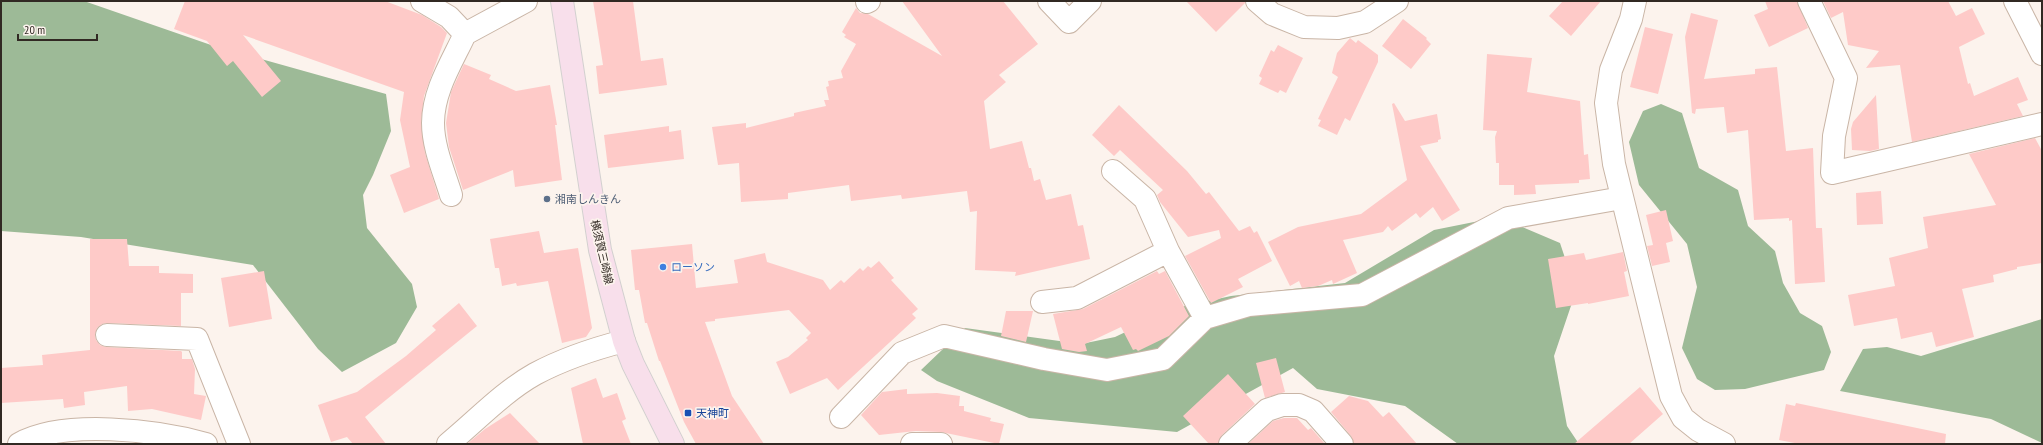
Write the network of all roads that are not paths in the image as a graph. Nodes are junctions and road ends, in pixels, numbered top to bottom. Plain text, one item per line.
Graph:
1 (422, 1) edge
2 (526, 1) edge
3 (562, 1) edge
4 (1049, 1) edge
5 (1090, 1) edge
6 (1257, 1) edge
7 (1398, 1) edge
8 (1635, 1) edge
9 (1809, 1) edge
10 (2015, 1) edge
11 (465, 34) junction
12 (2042, 54) edge
13 (2042, 124) edge
14 (1113, 171) dead end
15 (451, 195) dead end
16 (1622, 198) junction
17 (1168, 251) junction
18 (1042, 302) dead end
19 (1205, 318) junction
20 (107, 335) dead end
21 (624, 341) junction
22 (841, 417) dead end
23 (19, 444) edge
24 (206, 444) edge
25 (239, 444) edge
26 (448, 444) edge
27 (673, 444) edge
28 (912, 444) edge
29 (941, 444) edge
30 (1230, 444) edge
31 (1342, 444) edge
32 (1724, 444) edge

1 - 11 street
2 - 11 street
3 - 21 main road, 横須賀三崎線
4 - 5 street
6 - 7 street
8 - 16 street
9 - 13 street
10 - 12 street
11 - 15 street
14 - 17 street
16 - 19 street
16 - 32 street
17 - 18 street
17 - 19 street
19 - 22 street
20 - 25 street
21 - 26 street
21 - 27 main road, 横須賀三崎線
23 - 24 street
28 - 29 street
30 - 31 street

